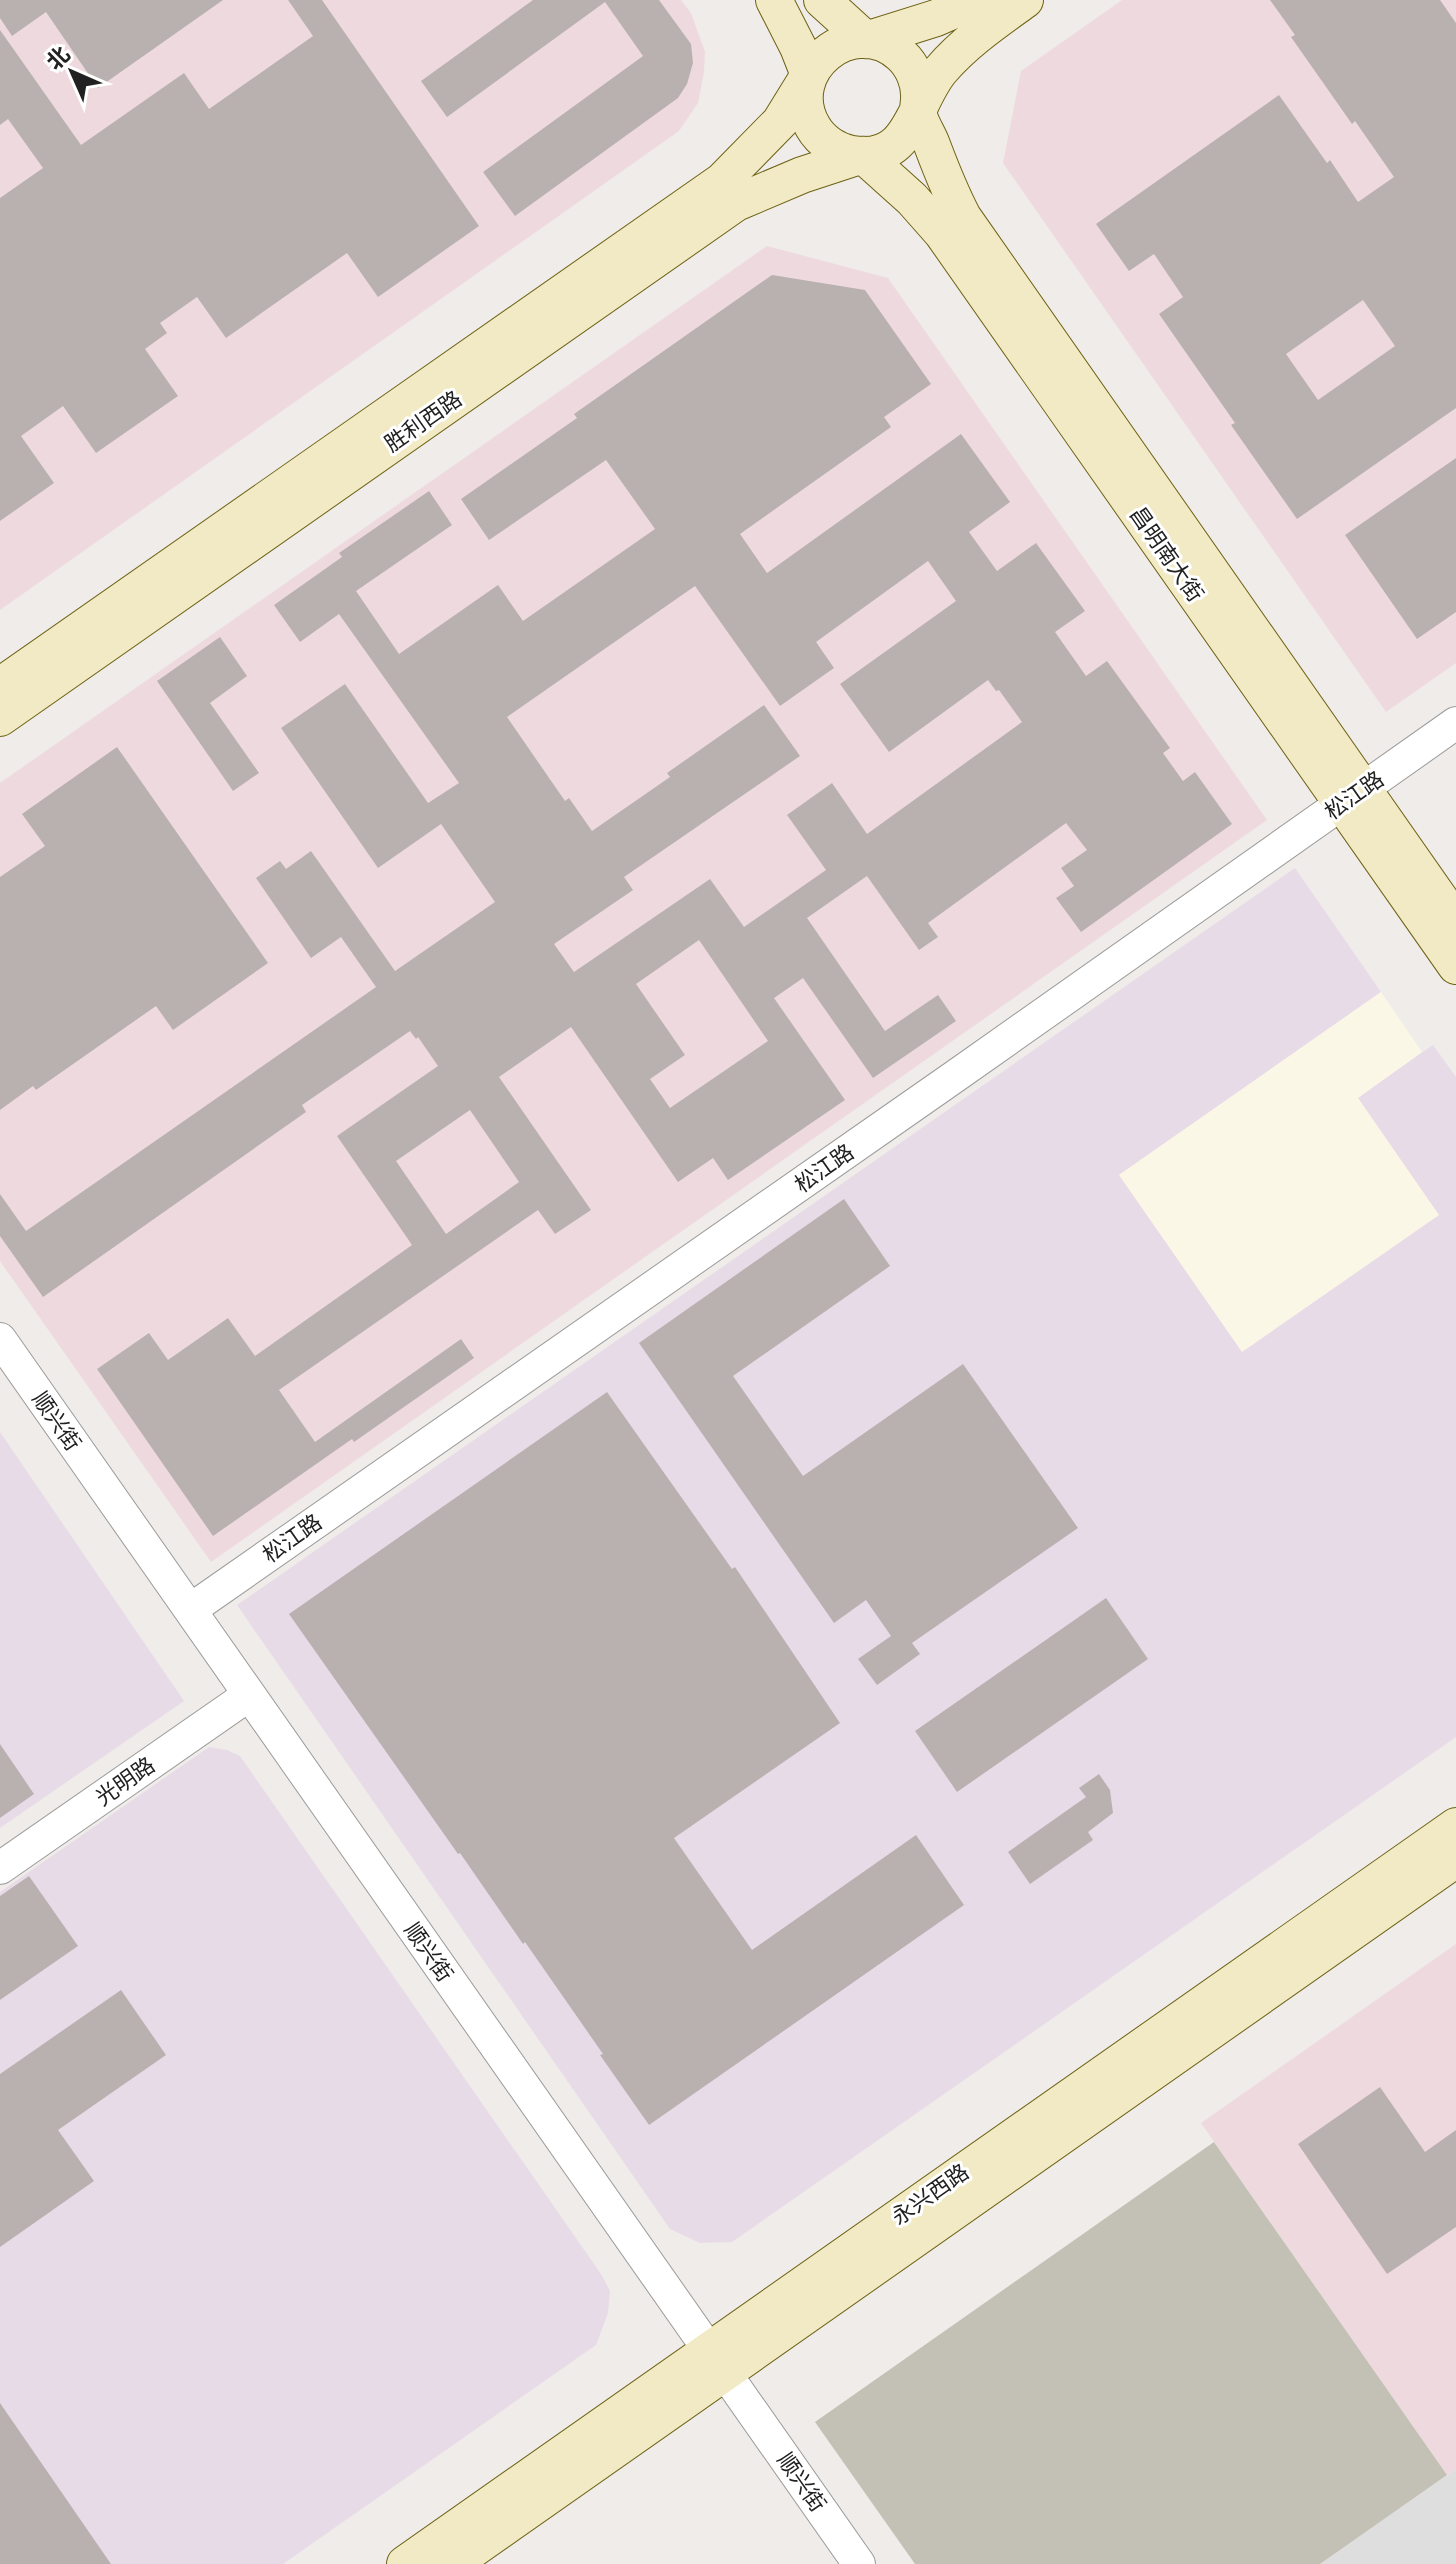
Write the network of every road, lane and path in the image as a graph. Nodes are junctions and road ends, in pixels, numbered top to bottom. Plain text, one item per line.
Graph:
1 (774, 0) edge
2 (822, 0) edge
3 (977, 0) edge
4 (1025, 0) edge
5 (866, 40) junction
6 (809, 75) junction
7 (918, 111) junction
8 (863, 155) junction
9 (0, 686) edge
10 (0, 718) edge
11 (1456, 723) edge
12 (1352, 796) junction
13 (1456, 922) edge
14 (1456, 966) edge
15 (0, 1339) edge
16 (190, 1610) junction
17 (249, 1695) junction
18 (1456, 1826) edge
19 (1456, 1859) edge
20 (0, 1868) edge
21 (717, 2361) junction
22 (405, 2564) edge
23 (452, 2564) edge
24 (859, 2564) edge

1 - 6 main road
2 - 5 main road
3 - 5 main road
4 - 7 main road
5 - 6 main road
5 - 7 main road
6 - 8 main road
6 - 9 main road, 胜利西路
7 - 8 main road
7 - 12 main road, 昌明南大街
8 - 10 main road, 胜利西路
8 - 12 main road, 昌明南大街
11 - 12 street, 松江路
12 - 13 main road, 昌明南大街
12 - 14 main road, 昌明南大街
12 - 16 street, 松江路
15 - 16 street, 顺兴街
16 - 17 street, 顺兴街
17 - 20 street, 光明路
17 - 21 street, 顺兴街
18 - 21 main road, 永兴西路
19 - 21 main road, 永兴西路
21 - 22 main road, 永兴西路
21 - 23 main road, 永兴西路
21 - 24 street, 顺兴街

